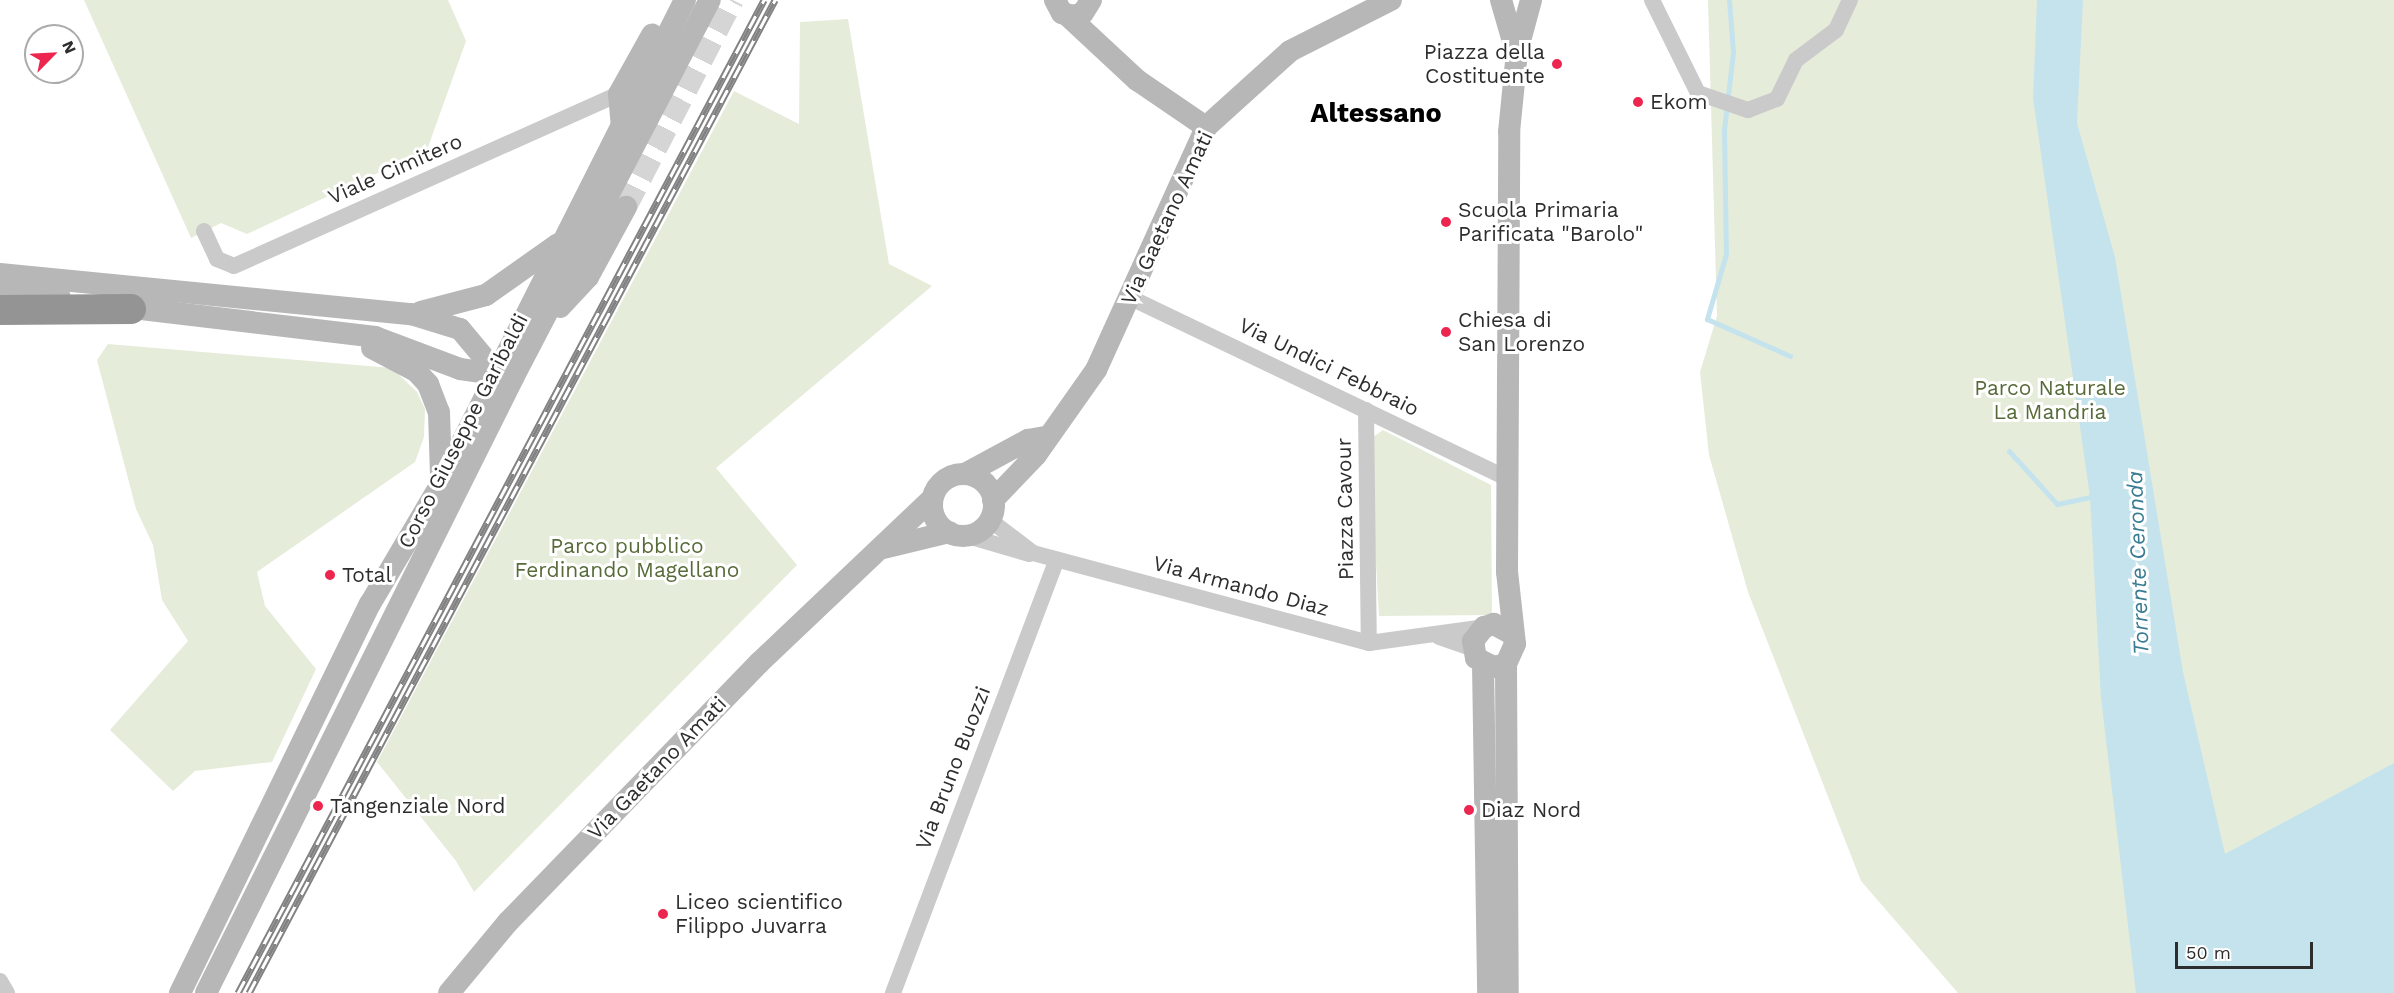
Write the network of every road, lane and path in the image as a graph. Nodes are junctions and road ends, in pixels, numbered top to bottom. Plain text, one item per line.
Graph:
1 (672, 0) edge
2 (685, 0) edge
3 (710, 0) edge
4 (1390, 0) edge
5 (1652, 0) edge
6 (1850, 0) edge
7 (1517, 5) edge
8 (1075, 6) edge
9 (619, 94) junction
10 (1206, 127) junction
11 (622, 128) junction
12 (626, 207) tunnel mouth
13 (204, 231) dead end
14 (561, 241) junction
15 (0, 274) edge
16 (0, 292) edge
17 (1131, 298) junction
18 (131, 309) junction
19 (0, 310) edge
20 (411, 314) junction
21 (540, 327) junction
22 (335, 332) junction
23 (505, 375) junction
24 (1366, 410) junction
25 (1045, 437) junction
26 (965, 474) junction
27 (1507, 478) junction
28 (441, 484) junction
29 (932, 499) junction
30 (992, 510) junction
31 (958, 534) junction
32 (876, 551) junction
33 (1033, 553) junction
34 (1057, 560) junction
35 (1497, 628) junction
36 (1439, 637) junction
37 (1370, 643) junction
38 (1478, 657) junction
39 (1506, 664) junction
40 (0, 981) edge
41 (7, 993) edge
42 (180, 993) edge
43 (206, 993) edge
44 (449, 993) edge
45 (893, 993) edge
46 (1488, 993) edge
47 (1508, 993) edge

1 - 9 street
2 - 11 street, Corso Giuseppe Garibaldi
3 - 21 street, Corso Giuseppe Garibaldi
4 - 10 street, Via Gaetano Amati
5 - 6 street
7 - 27 street
8 - 10 street
9 - 11 street
9 - 13 street, Viale Cimitero
10 - 17 street, Via Gaetano Amati
11 - 14 street, Corso Giuseppe Garibaldi
12 - 21 street
14 - 20 street
14 - 23 street, Corso Giuseppe Garibaldi
15 - 20 street
16 - 18 street
17 - 24 street, Via Undici Febbraio
17 - 25 street, Via Gaetano Amati
18 - 19 highway
18 - 22 street
20 - 23 street
21 - 23 street, Corso Giuseppe Garibaldi
22 - 23 street
22 - 28 street
23 - 28 street, Corso Giuseppe Garibaldi
23 - 43 street, Corso Giuseppe Garibaldi
24 - 27 street, Via Undici Febbraio
24 - 37 street, Piazza Cavour
25 - 26 street
25 - 30 street, Via Gaetano Amati
26 - 29 street
26 - 30 street
27 - 35 street
28 - 42 street, Corso Giuseppe Garibaldi
29 - 31 street
29 - 32 street, Via Gaetano Amati
30 - 31 street
30 - 33 street, Via Armando Diaz
31 - 32 street, Via Gaetano Amati
31 - 33 street, Via Armando Diaz
32 - 44 street, Via Gaetano Amati
33 - 34 street, Via Armando Diaz
34 - 37 street, Via Armando Diaz
34 - 45 street, Via Bruno Buozzi
35 - 36 street, Via Armando Diaz
35 - 38 street
35 - 39 street
36 - 37 street, Via Armando Diaz
36 - 38 street, Via Armando Diaz
38 - 39 street
38 - 46 street
39 - 47 street
40 - 41 street

